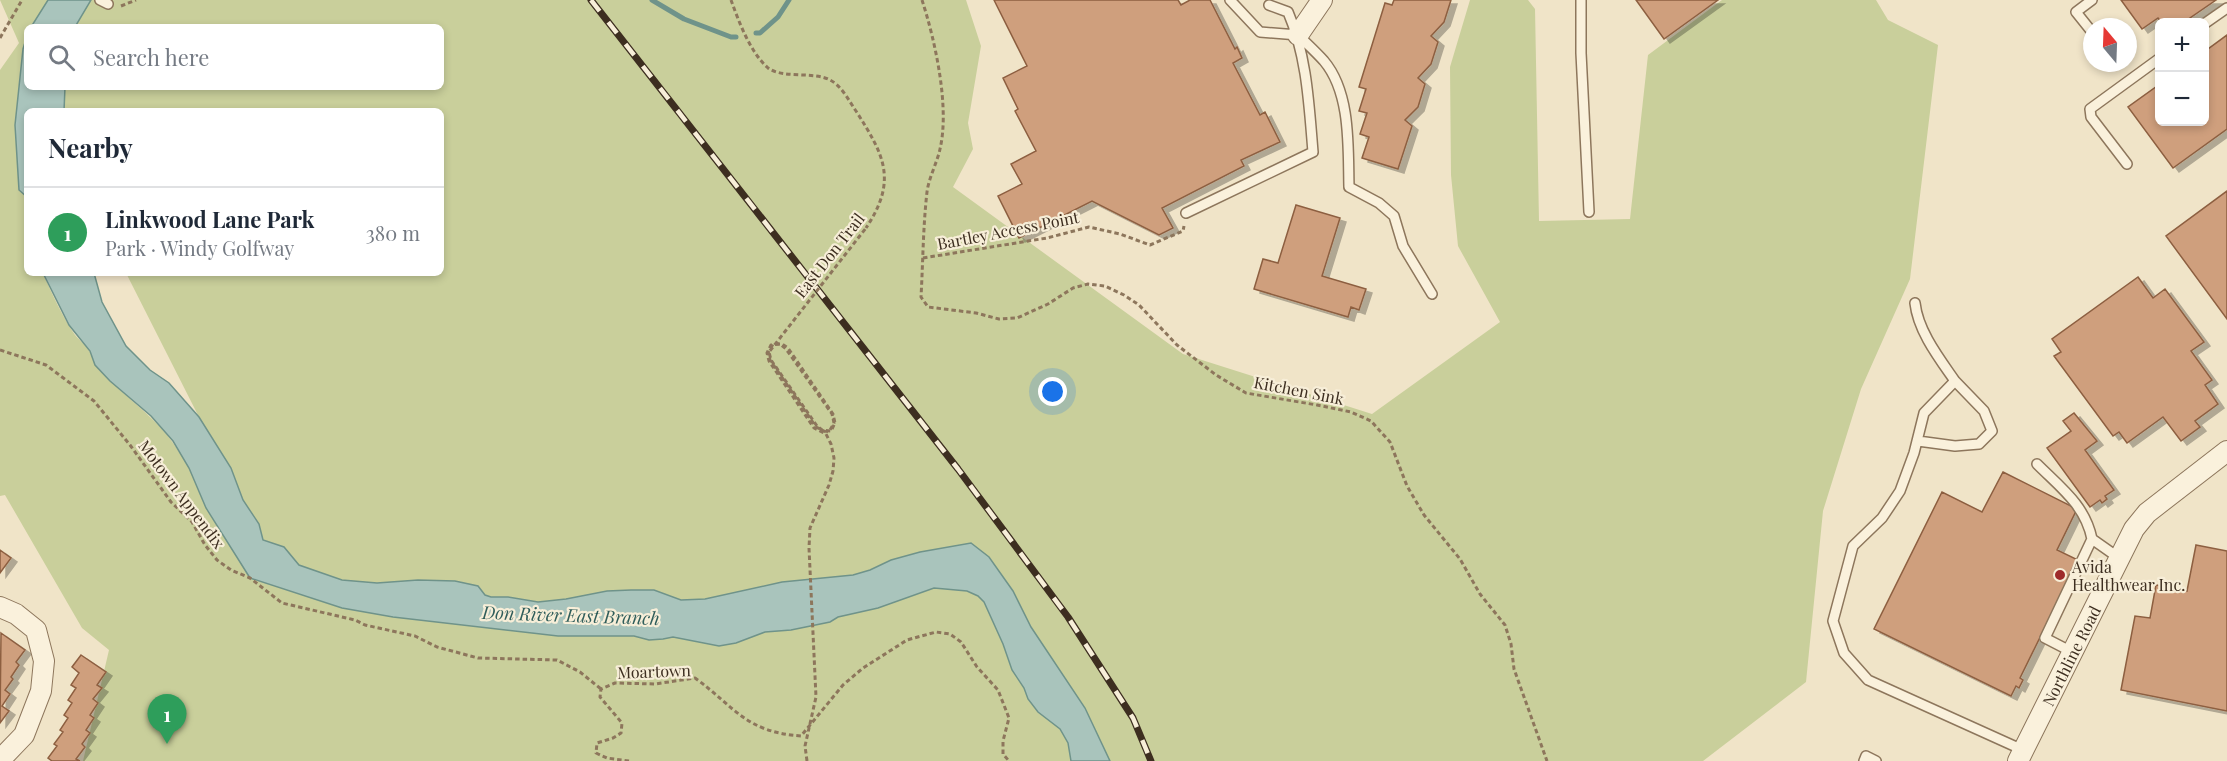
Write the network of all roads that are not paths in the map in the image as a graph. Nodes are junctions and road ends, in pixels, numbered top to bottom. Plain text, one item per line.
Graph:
1 (1230, 0) edge
2 (1322, 0) edge
3 (1581, 0) edge
4 (2092, 0) edge
5 (1268, 2) edge
6 (2081, 3) edge
7 (2227, 8) edge
8 (2083, 21) edge
9 (2209, 21) edge
10 (1298, 35) junction
11 (2155, 62) edge
12 (2127, 164) dead end
13 (1589, 212) dead end
14 (1185, 213) road end
15 (1432, 294) dead end
16 (1915, 303) dead end
17 (1955, 381) junction
18 (1917, 441) junction
19 (2227, 451) edge
20 (2037, 464) dead end
21 (2092, 539) junction
22 (2119, 558) junction
23 (0, 607) edge
24 (2074, 653) junction
25 (2021, 756) edge
26 (0, 760) edge
27 (1864, 761) edge
28 (1876, 761) edge

1 - 10 lane
2 - 10 street
3 - 13 lane
4 - 6 lane
5 - 10 lane
6 - 8 lane
7 - 9 lane
10 - 14 lane
10 - 15 lane
11 - 12 lane
16 - 17 lane
17 - 18 lane
17 - 18 lane
18 - 25 lane
19 - 22 street, Northline Road
20 - 21 lane
21 - 22 lane
21 - 24 lane
22 - 24 street, Northline Road
23 - 26 street
24 - 25 street, Northline Road
27 - 28 lane

